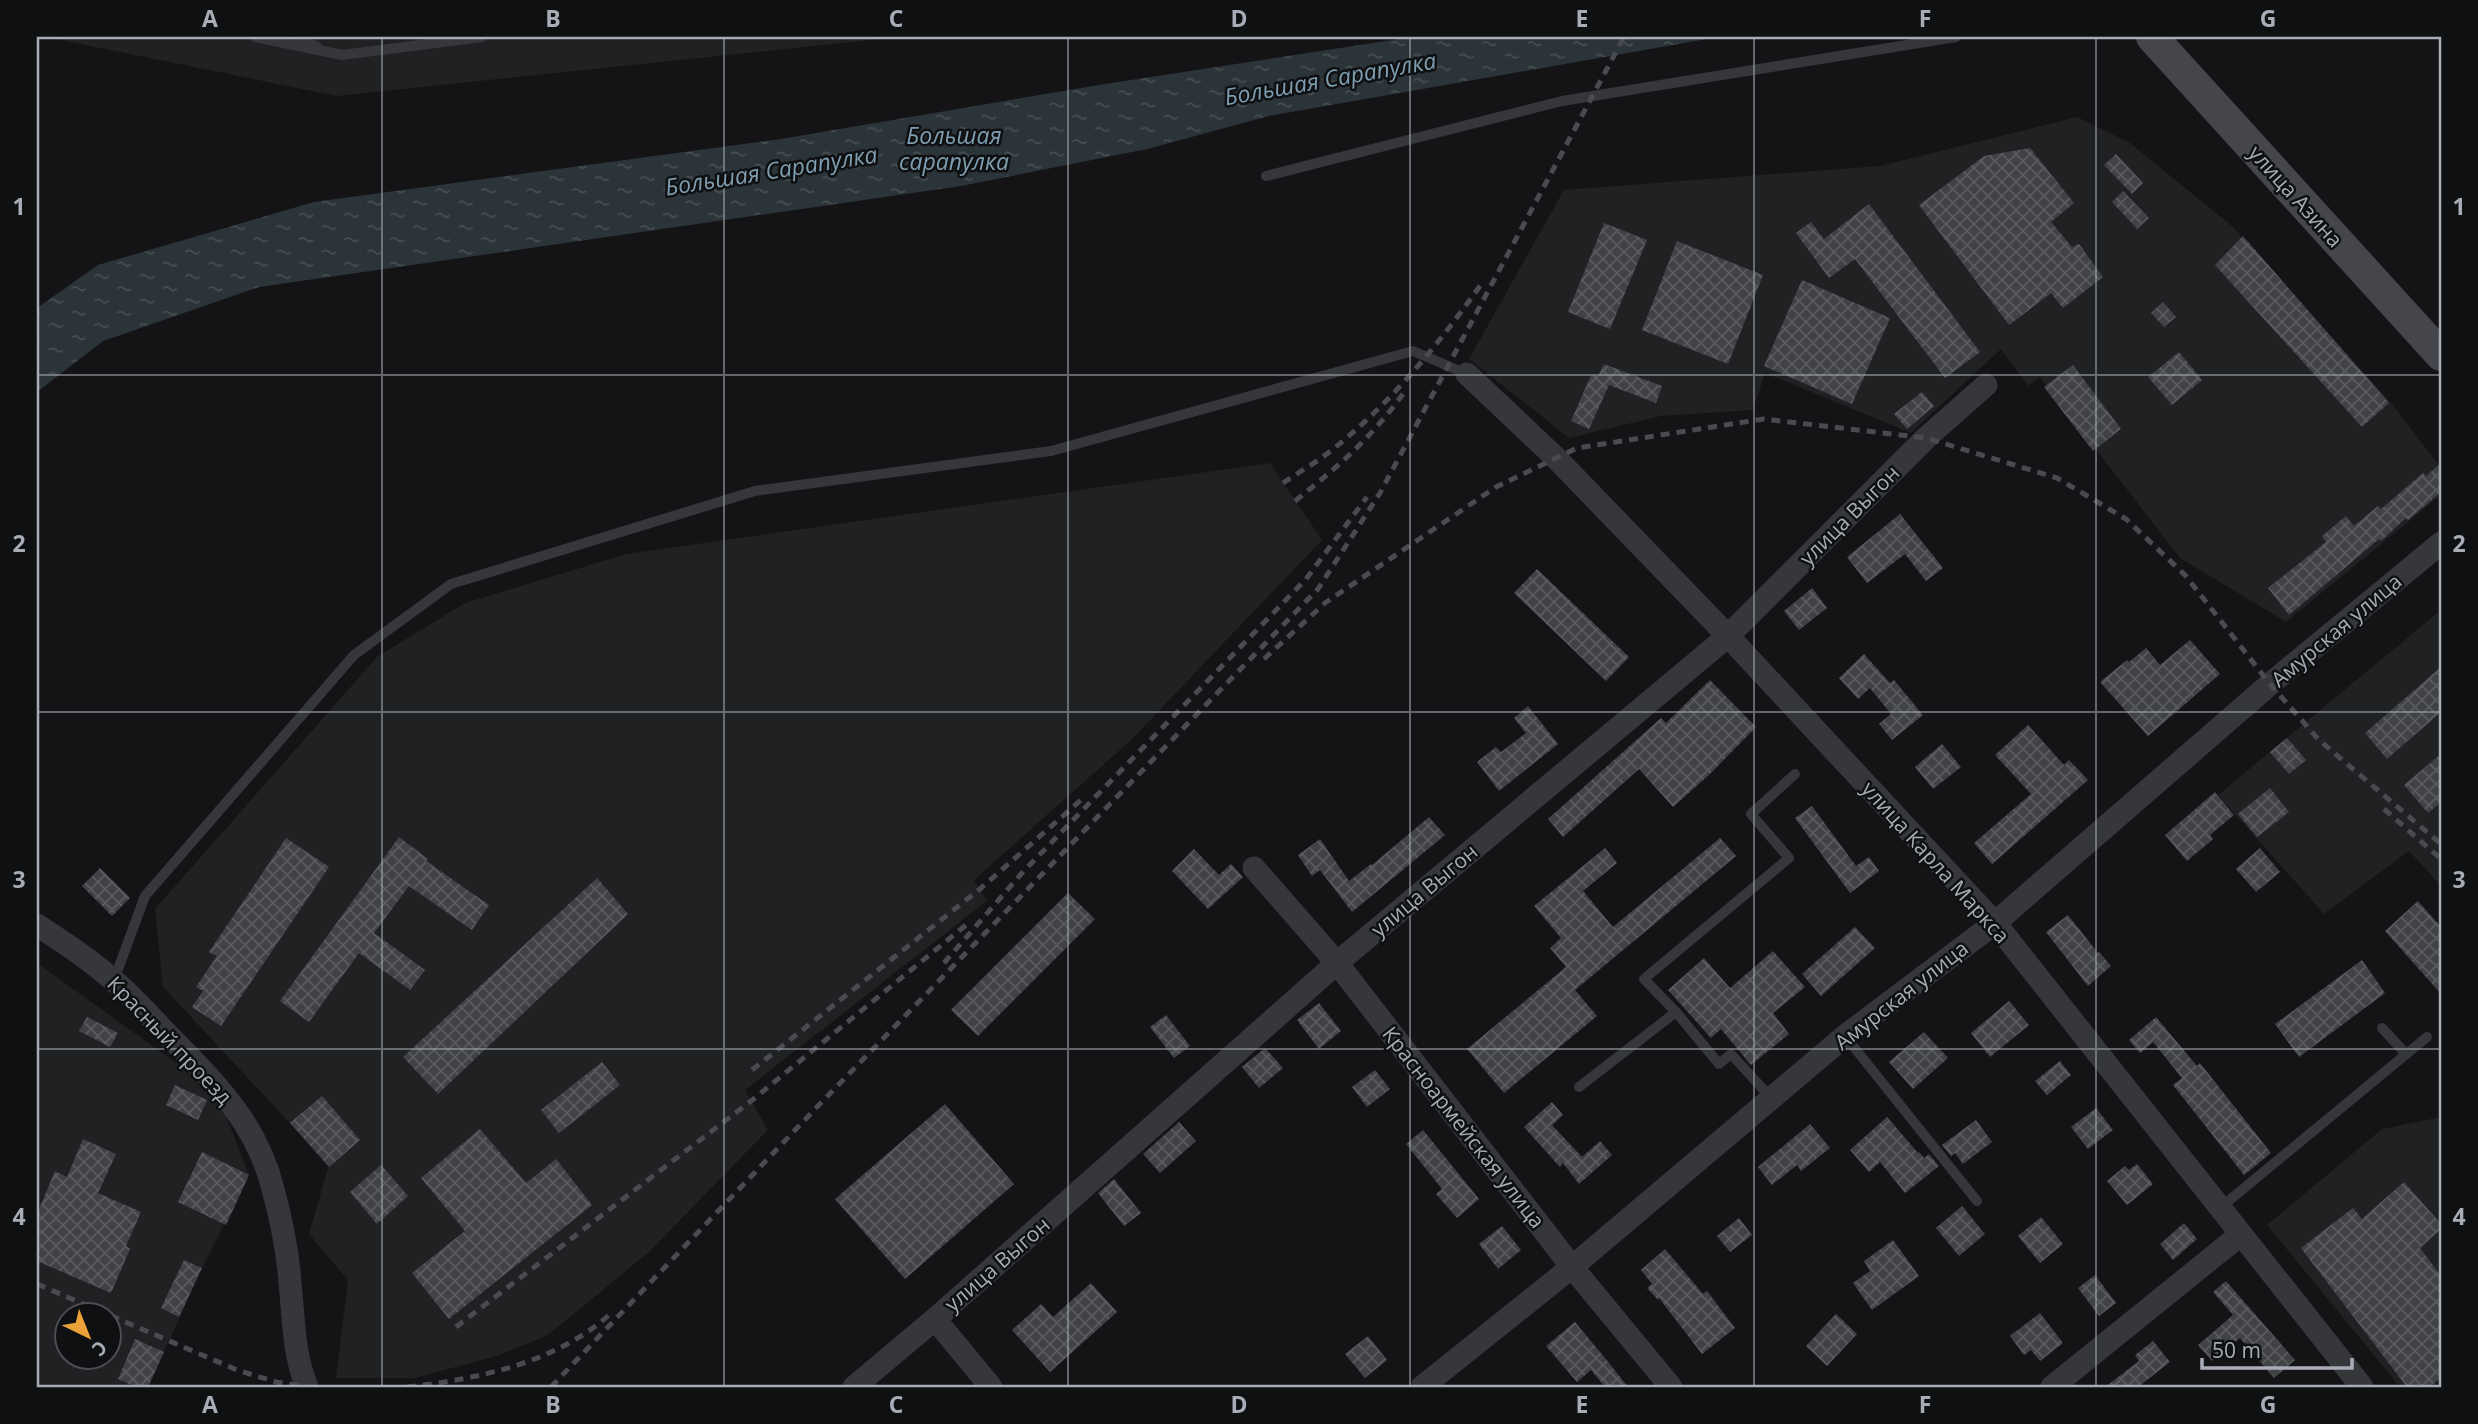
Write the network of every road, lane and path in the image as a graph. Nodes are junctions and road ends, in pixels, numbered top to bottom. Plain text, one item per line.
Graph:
1 (255, 37) edge
2 (297, 37) edge
3 (426, 37) edge
4 (482, 37) edge
5 (1956, 37) edge
6 (2152, 37) edge
7 (437, 43) junction
8 (332, 54) junction
9 (1266, 176) dead end
10 (2441, 355) edge
11 (1467, 374) joint
12 (1986, 385) dead end
13 (2441, 543) edge
14 (1728, 636) junction
15 (1795, 774) dead end
16 (1254, 868) dead end
17 (1994, 923) junction
18 (37, 925) edge
19 (1337, 963) junction
20 (114, 980) junction
21 (1676, 1012) junction
22 (2382, 1028) dead end
23 (1845, 1037) junction
24 (2427, 1037) dead end
25 (2406, 1054) junction
26 (1579, 1087) dead end
27 (1772, 1099) junction
28 (1977, 1201) dead end
29 (2220, 1208) junction
30 (2240, 1236) junction
31 (1572, 1267) junction
32 (935, 1319) junction
33 (307, 1387) edge
34 (854, 1387) edge
35 (991, 1387) edge
36 (1422, 1387) edge
37 (1671, 1387) edge
38 (2052, 1387) edge
39 (2362, 1387) edge

1 - 8 lane
2 - 8 lane
3 - 7 lane
4 - 7 lane
5 - 9 lane
6 - 10 main road, улица Азина
7 - 8 lane
11 - 14 street, улица Карла Маркса
11 - 20 lane
12 - 14 street, улица Выгон
13 - 17 street, Амурская улица
14 - 17 street, улица Карла Маркса
14 - 19 street, улица Выгон
15 - 21 lane
16 - 19 street, Красноармейская улица
17 - 23 street, Амурская улица
17 - 29 street, улица Карла Маркса
18 - 20 street, Красный проезд
19 - 31 street, Красноармейская улица
19 - 32 street, улица Выгон
20 - 33 street, Красный проезд
21 - 26 lane
21 - 27 lane
22 - 25 lane
23 - 27 street, Амурская улица
23 - 28 lane
24 - 25 lane
25 - 29 lane
27 - 31 street, Амурская улица
29 - 30 street, улица Карла Маркса
30 - 38 street
30 - 39 street, улица Карла Маркса
31 - 36 street, Амурская улица
31 - 37 street, Красноармейская улица
32 - 34 street, улица Выгон
32 - 35 street

